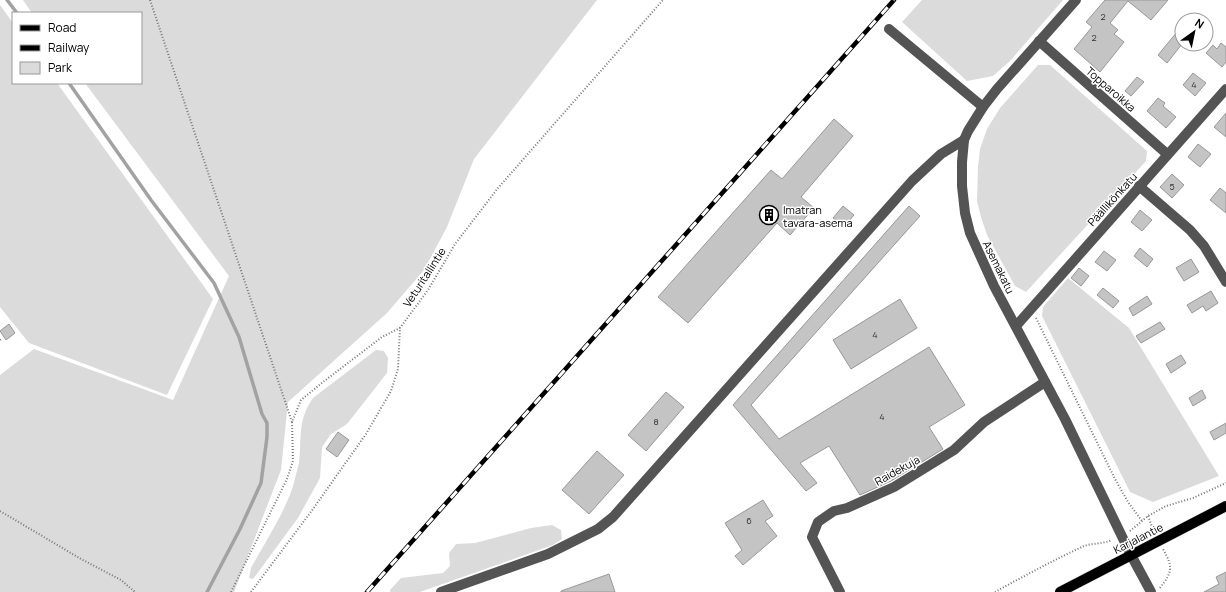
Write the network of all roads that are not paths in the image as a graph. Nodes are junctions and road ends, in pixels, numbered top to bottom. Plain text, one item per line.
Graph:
1 (1076, 0) edge
2 (889, 29) dead end
3 (1039, 41) junction
4 (1226, 88) edge
5 (982, 107) junction
6 (964, 140) junction
7 (1167, 154) junction
8 (1139, 186) junction
9 (1226, 282) edge
10 (1016, 326) junction
11 (1045, 382) junction
12 (1226, 506) edge
13 (1131, 555) junction
14 (441, 592) edge
15 (840, 592) edge
16 (1060, 592) edge
17 (1151, 592) edge

1 - 3 street, Asemakatu
2 - 5 street
3 - 5 street, Asemakatu
3 - 7 street, Topparoikka
4 - 7 street, Päällikönkatu
5 - 6 street, Asemakatu
6 - 10 street, Asemakatu
6 - 14 street
7 - 8 street, Päällikönkatu
8 - 9 street
8 - 10 street, Päällikönkatu
10 - 11 street, Asemakatu
11 - 13 street, Asemakatu
11 - 15 street, Raidekuja
12 - 13 main road, Karjalantie
13 - 16 main road, Karjalantie
13 - 17 street, Asemakatu

